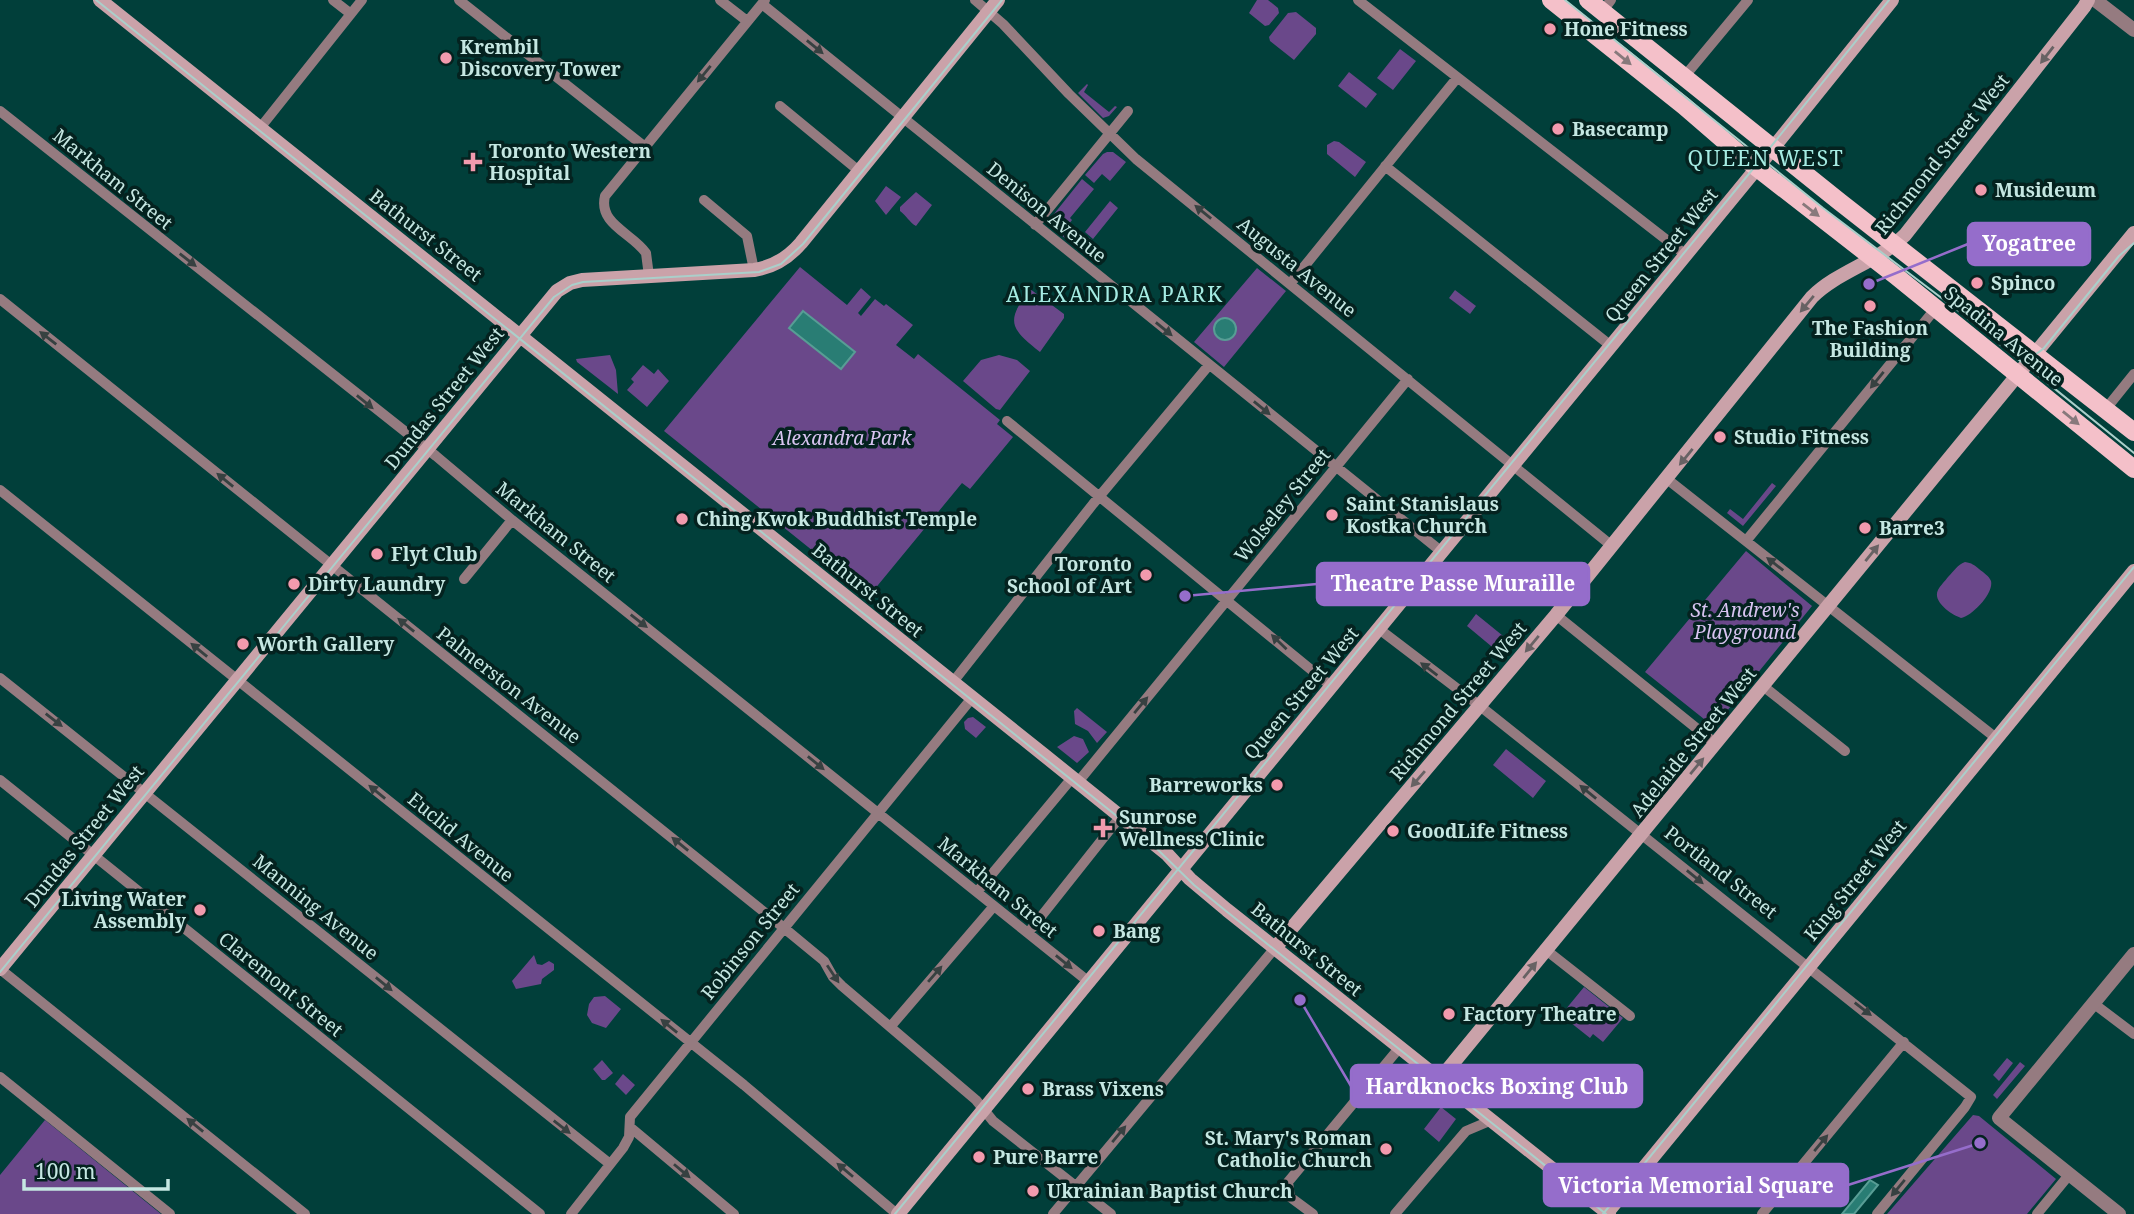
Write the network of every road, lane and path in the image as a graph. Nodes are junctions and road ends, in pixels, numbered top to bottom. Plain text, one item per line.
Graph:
1 (100, 0) edge
2 (333, 0) edge
3 (362, 0) edge
4 (459, 0) edge
5 (720, 0) edge
6 (975, 0) edge
7 (1358, 0) edge
8 (1551, 0) edge
9 (1588, 0) edge
10 (1748, 0) edge
11 (1892, 0) edge
12 (2088, 0) edge
13 (2095, 0) edge
14 (763, 2) edge
15 (993, 6) edge
16 (1606, 6) edge
17 (351, 14) junction
18 (747, 21) junction
19 (2134, 30) edge
20 (1684, 77) junction
21 (1457, 78) junction
22 (780, 106) dead end
23 (0, 111) edge
24 (1128, 111) dead end
25 (903, 118) junction
26 (260, 128) junction
27 (1109, 134) junction
28 (645, 147) junction
29 (1773, 147) junction
30 (1385, 166) junction
31 (1757, 168) junction
32 (859, 171) junction
33 (704, 200) dead end
34 (1035, 225) junction
35 (2134, 233) edge
36 (1895, 244) junction
37 (1686, 255) junction
38 (1874, 259) junction
39 (754, 270) junction
40 (649, 276) junction
41 (1290, 284) junction
42 (0, 299) edge
43 (1936, 308) junction
44 (520, 335) junction
45 (1611, 346) junction
46 (2035, 355) junction
47 (1209, 365) junction
48 (2134, 374) edge
49 (2019, 375) junction
50 (1408, 379) junction
51 (2105, 410) junction
52 (1007, 421) dead end
53 (2134, 432) edge
54 (426, 449) junction
55 (1513, 465) junction
56 (1336, 466) junction
57 (2134, 469) edge
58 (1667, 479) junction
59 (0, 490) edge
60 (1100, 496) junction
61 (512, 520) junction
62 (1746, 541) junction
63 (1612, 546) junction
64 (1442, 552) junction
65 (332, 565) junction
66 (2134, 571) edge
67 (464, 579) dead end
68 (1228, 599) junction
69 (1829, 606) junction
70 (1556, 615) junction
71 (1378, 629) junction
72 (0, 678) edge
73 (238, 680) junction
74 (953, 682) junction
75 (1331, 685) junction
76 (1763, 686) junction
77 (972, 698) junction
78 (1480, 706) junction
79 (1996, 738) junction
80 (1716, 744) junction
81 (1845, 751) dead end
82 (0, 780) edge
83 (1075, 780) junction
84 (145, 792) junction
85 (877, 812) junction
86 (1121, 817) junction
87 (1641, 834) junction
88 (93, 856) junction
89 (1181, 869) junction
90 (977, 892) junction
91 (994, 906) junction
92 (784, 928) junction
93 (1028, 933) junction
94 (1275, 948) junction
95 (1546, 950) junction
96 (2134, 954) edge
97 (1810, 967) junction
98 (0, 969) edge
99 (1089, 982) junction
100 (2093, 1003) junction
101 (1630, 1016) dead end
102 (891, 1026) junction
103 (2134, 1034) edge
104 (690, 1042) junction
105 (1904, 1042) junction
106 (1399, 1047) junction
107 (0, 1077) edge
108 (1440, 1079) junction
109 (984, 1110) junction
110 (1492, 1120) junction
111 (630, 1128) junction
112 (610, 1164) junction
113 (2069, 1175) junction
114 (1075, 1186) junction
115 (170, 1214) edge
116 (305, 1214) edge
117 (540, 1214) edge
118 (571, 1214) edge
119 (734, 1214) edge
120 (898, 1214) edge
121 (1054, 1214) edge
122 (1111, 1214) edge
123 (1313, 1214) edge
124 (1395, 1214) edge
125 (1608, 1214) edge
126 (1762, 1214) edge
127 (1877, 1214) edge
128 (2037, 1214) edge
129 (2119, 1214) edge

1 - 26 main road, Bathurst Street
2 - 17 street
3 - 17 street
4 - 28 street
5 - 18 street
6 - 15 street, Augusta Avenue
7 - 21 street
8 -> 31 main road, Spadina Avenue
9 - 16 main road, Spadina Avenue
10 - 20 street
11 - 29 main road, Queen Street West
12 -> 36 main road, Richmond Street West
13 - 19 street
14 - 18 street
14 -> 25 street, Denison Avenue
15 - 25 main road, Dundas Street West
15 - 27 street, Augusta Avenue
16 - 20 main road, Spadina Avenue
17 - 26 street
18 -> 28 street
20 - 29 main road, Spadina Avenue
21 - 30 street
21 - 37 street
22 - 32 street
23 -> 54 street, Markham Street
24 - 27 street
25 - 32 main road, Dundas Street West
25 - 34 street, Denison Avenue
26 - 44 main road, Bathurst Street
27 - 34 street
41 -> 27 street, Augusta Avenue
28 - 40 street
29 - 31 main road, Queen Street West
29 - 36 main road, Spadina Avenue
30 - 41 street
30 - 45 street
31 - 37 main road, Queen Street West
31 -> 38 main road, Spadina Avenue
32 - 39 main road, Dundas Street West
33 - 39 street
34 -> 47 street, Denison Avenue
35 - 46 main road, Adelaide Street West
36 - 38 main road, Richmond Street West
36 - 46 main road, Spadina Avenue
37 - 45 main road, Queen Street West
38 - 43 main road, Spadina Avenue
38 -> 58 main road, Richmond Street West
39 - 40 main road, Dundas Street West
40 - 44 main road, Dundas Street West
41 - 50 street, Augusta Avenue
65 -> 42 street, Palmerston Avenue
43 - 49 main road, Spadina Avenue
43 -> 62 street
44 - 54 main road, Dundas Street West
44 - 74 main road, Bathurst Street
45 - 55 main road, Queen Street West
46 - 49 main road, Adelaide Street West
46 - 51 main road, Spadina Avenue
47 -> 56 street, Denison Avenue
47 - 60 street
48 - 51 street
49 -> 57 main road, Spadina Avenue
69 -> 49 main road, Adelaide Street West
50 - 55 street, Augusta Avenue
50 - 56 street, Wolseley Street
51 - 53 main road, Spadina Avenue
52 - 60 street
54 - 61 street, Markham Street
54 - 65 main road, Dundas Street West
55 - 63 street, Augusta Avenue
55 - 64 main road, Queen Street West
56 - 64 street, Denison Avenue
56 - 68 street, Wolseley Street
58 - 62 street
58 - 63 main road, Richmond Street West
73 -> 59 street, Euclid Avenue
60 - 68 street
60 - 74 street
61 - 67 street
61 -> 85 street, Markham Street
69 -> 62 street
63 - 70 main road, Richmond Street West
64 - 71 main road, Queen Street West
65 - 73 main road, Dundas Street West
92 -> 65 street, Palmerston Avenue
66 - 79 main road, King Street West
75 -> 68 street
83 -> 68 street, Wolseley Street
69 - 76 main road, Adelaide Street West
69 - 79 street
70 -> 78 main road, Richmond Street West
70 - 80 street
71 - 75 main road, Queen Street West
78 -> 71 street, Portland Street
72 -> 84 street, Manning Avenue
73 - 84 main road, Dundas Street West
104 -> 73 street, Euclid Avenue
74 - 77 main road, Bathurst Street
75 - 89 main road, Queen Street West
76 - 80 main road, Adelaide Street West
76 - 81 street
77 - 83 main road, Bathurst Street
77 - 85 street, Robinson Street
87 -> 78 street, Portland Street
78 -> 94 main road, Richmond Street West
79 - 97 main road, King Street West
87 -> 80 main road, Adelaide Street West
82 - 88 street, Claremont Street
83 - 86 main road, Bathurst Street
83 - 90 street, Wolseley Street
84 - 88 main road, Dundas Street West
84 -> 112 street, Manning Avenue
85 - 90 street, Markham Street
85 - 92 street, Robinson Street
86 - 89 main road, Bathurst Street
86 - 93 street
87 - 95 main road, Adelaide Street West
87 -> 97 street, Portland Street
88 - 98 main road, Dundas Street West
88 - 117 street, Claremont Street
89 - 94 main road, Bathurst Street
89 - 99 main road, Queen Street West
90 - 91 street, Markham Street
91 - 93 street, Markham Street
102 -> 91 street
92 -> 102 street, Palmerston Avenue
92 - 104 street, Robinson Street
93 -> 99 street, Markham Street
94 - 106 main road, Bathurst Street
114 -> 94 street, Richmond Street West
95 - 101 street
108 -> 95 main road, Adelaide Street West
96 - 100 street
97 -> 105 street, Portland Street
97 - 125 main road, King Street West
116 -> 98 street
99 - 109 main road, Queen Street West
100 - 103 street
100 - 113 street
102 - 109 street, Palmerston Avenue
104 - 111 street, Robinson Street
120 -> 104 street, Euclid Avenue
126 -> 105 street
105 -> 127 street, Portland Street
106 - 108 main road, Bathurst Street
106 - 123 street
107 - 115 street
108 - 110 main road, Bathurst Street
109 - 114 street, Palmerston Avenue
109 - 120 main road, Queen Street West
110 - 124 street
110 - 125 main road, Bathurst Street
111 - 112 street, Robinson Street
111 -> 119 street
112 - 118 street, Robinson Street
113 - 128 street
113 - 129 street
114 - 121 street, Richmond Street West
114 - 122 street, Palmerston Avenue

